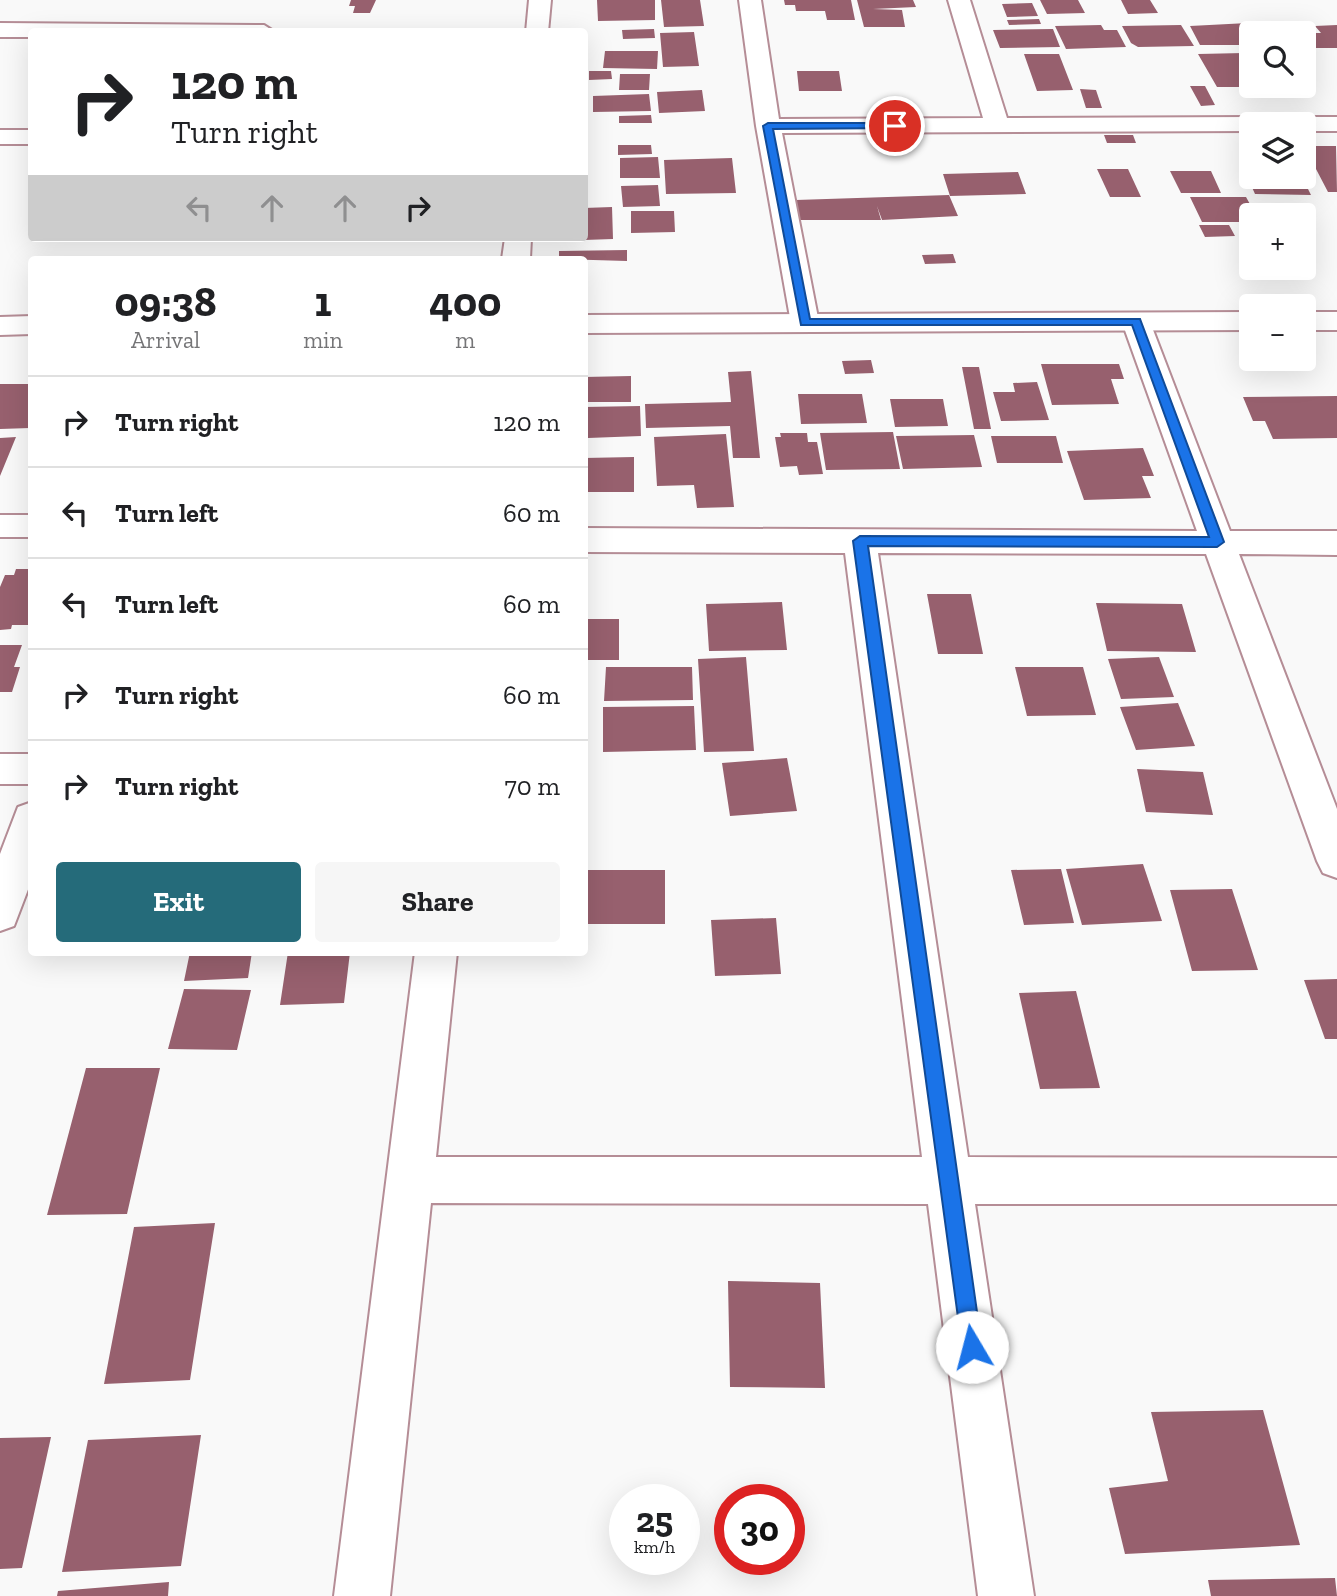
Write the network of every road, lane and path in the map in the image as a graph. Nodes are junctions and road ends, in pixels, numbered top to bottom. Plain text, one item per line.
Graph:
1 (540, 0) edge
2 (750, 0) edge
3 (959, 0) edge
4 (537, 28) edge
5 (0, 30) edge
6 (28, 30) edge
7 (1239, 124) edge
8 (1316, 124) edge
9 (1337, 124) edge
10 (998, 125) junction
11 (768, 126) junction
12 (0, 137) edge
13 (28, 137) edge
14 (1136, 321) junction
15 (1239, 321) edge
16 (1316, 321) edge
17 (1337, 321) edge
18 (805, 323) junction
19 (588, 324) edge
20 (0, 326) edge
21 (28, 326) edge
22 (0, 526) edge
23 (28, 526) edge
24 (588, 540) edge
25 (860, 541) junction
26 (1217, 542) junction
27 (1337, 543) edge
28 (0, 769) edge
29 (28, 769) edge
30 (1330, 821) edge
31 (28, 830) edge
32 (1337, 861) edge
33 (0, 913) edge
34 (436, 956) edge
35 (410, 1180) junction
36 (949, 1180) junction
37 (1337, 1181) edge
38 (362, 1596) edge
39 (1006, 1596) edge

1 - 4 street
2 - 11 street
3 - 10 street
5 - 6 street
7 - 10 street
8 - 9 street
10 - 11 street
11 - 18 street
12 - 13 street
14 - 15 street
14 - 18 street
14 - 26 street
16 - 17 street
18 - 19 street
20 - 21 street
22 - 23 street
24 - 25 street
25 - 26 street
25 - 36 street
26 - 27 street
26 - 30 street
28 - 29 street
30 - 32 street
31 - 33 street
34 - 35 street
35 - 36 street
35 - 38 street
36 - 37 street
36 - 39 street

